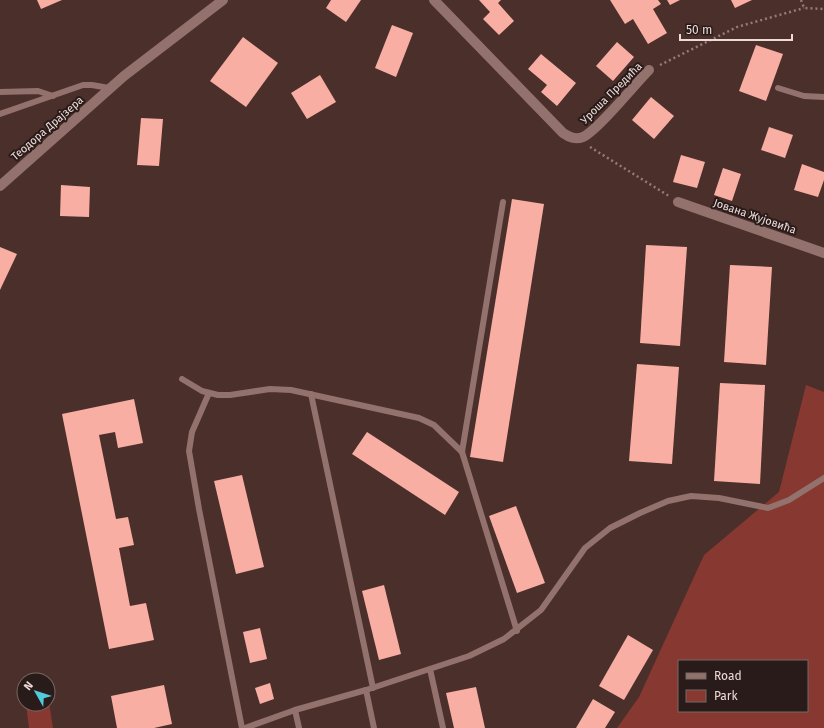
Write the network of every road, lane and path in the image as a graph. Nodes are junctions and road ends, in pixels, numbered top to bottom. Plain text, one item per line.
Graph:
1 (223, 0) edge
2 (434, 0) edge
3 (801, 0) edge
4 (804, 8) junction
5 (824, 9) edge
6 (649, 70) joint
7 (109, 88) junction
8 (778, 88) dead end
9 (0, 92) edge
10 (53, 96) junction
11 (824, 97) edge
12 (0, 114) edge
13 (576, 138) junction
14 (0, 186) edge
15 (503, 202) dead end
16 (678, 202) joint
17 (824, 253) edge
18 (182, 379) dead end
19 (209, 393) junction
20 (311, 394) junction
21 (462, 452) junction
22 (824, 478) edge
23 (517, 631) junction
24 (430, 669) junction
25 (373, 688) junction
26 (366, 690) junction
27 (295, 710) junction
28 (242, 728) edge
29 (245, 728) edge
30 (299, 728) edge
31 (374, 728) edge
32 (443, 728) edge

1 - 7 street, Теодора Драјзера
2 - 13 street, Уроша Предића
3 - 4 path
4 - 5 path, Уроша Предића
4 - 6 path, Уроша Предића
6 - 13 street, Уроша Предића
7 - 10 lane, Теодора Драјзера
7 - 14 street, Теодора Драјзера
8 - 11 lane
9 - 10 lane
10 - 12 lane
13 - 16 path
15 - 21 lane
16 - 17 street, Јована Жујовића
18 - 19 lane
19 - 20 lane
19 - 28 lane
20 - 21 lane
20 - 25 lane
21 - 23 lane
22 - 23 lane
23 - 24 lane
24 - 25 lane
24 - 32 lane
25 - 26 lane
26 - 27 lane
26 - 31 lane
27 - 29 lane
27 - 30 lane

